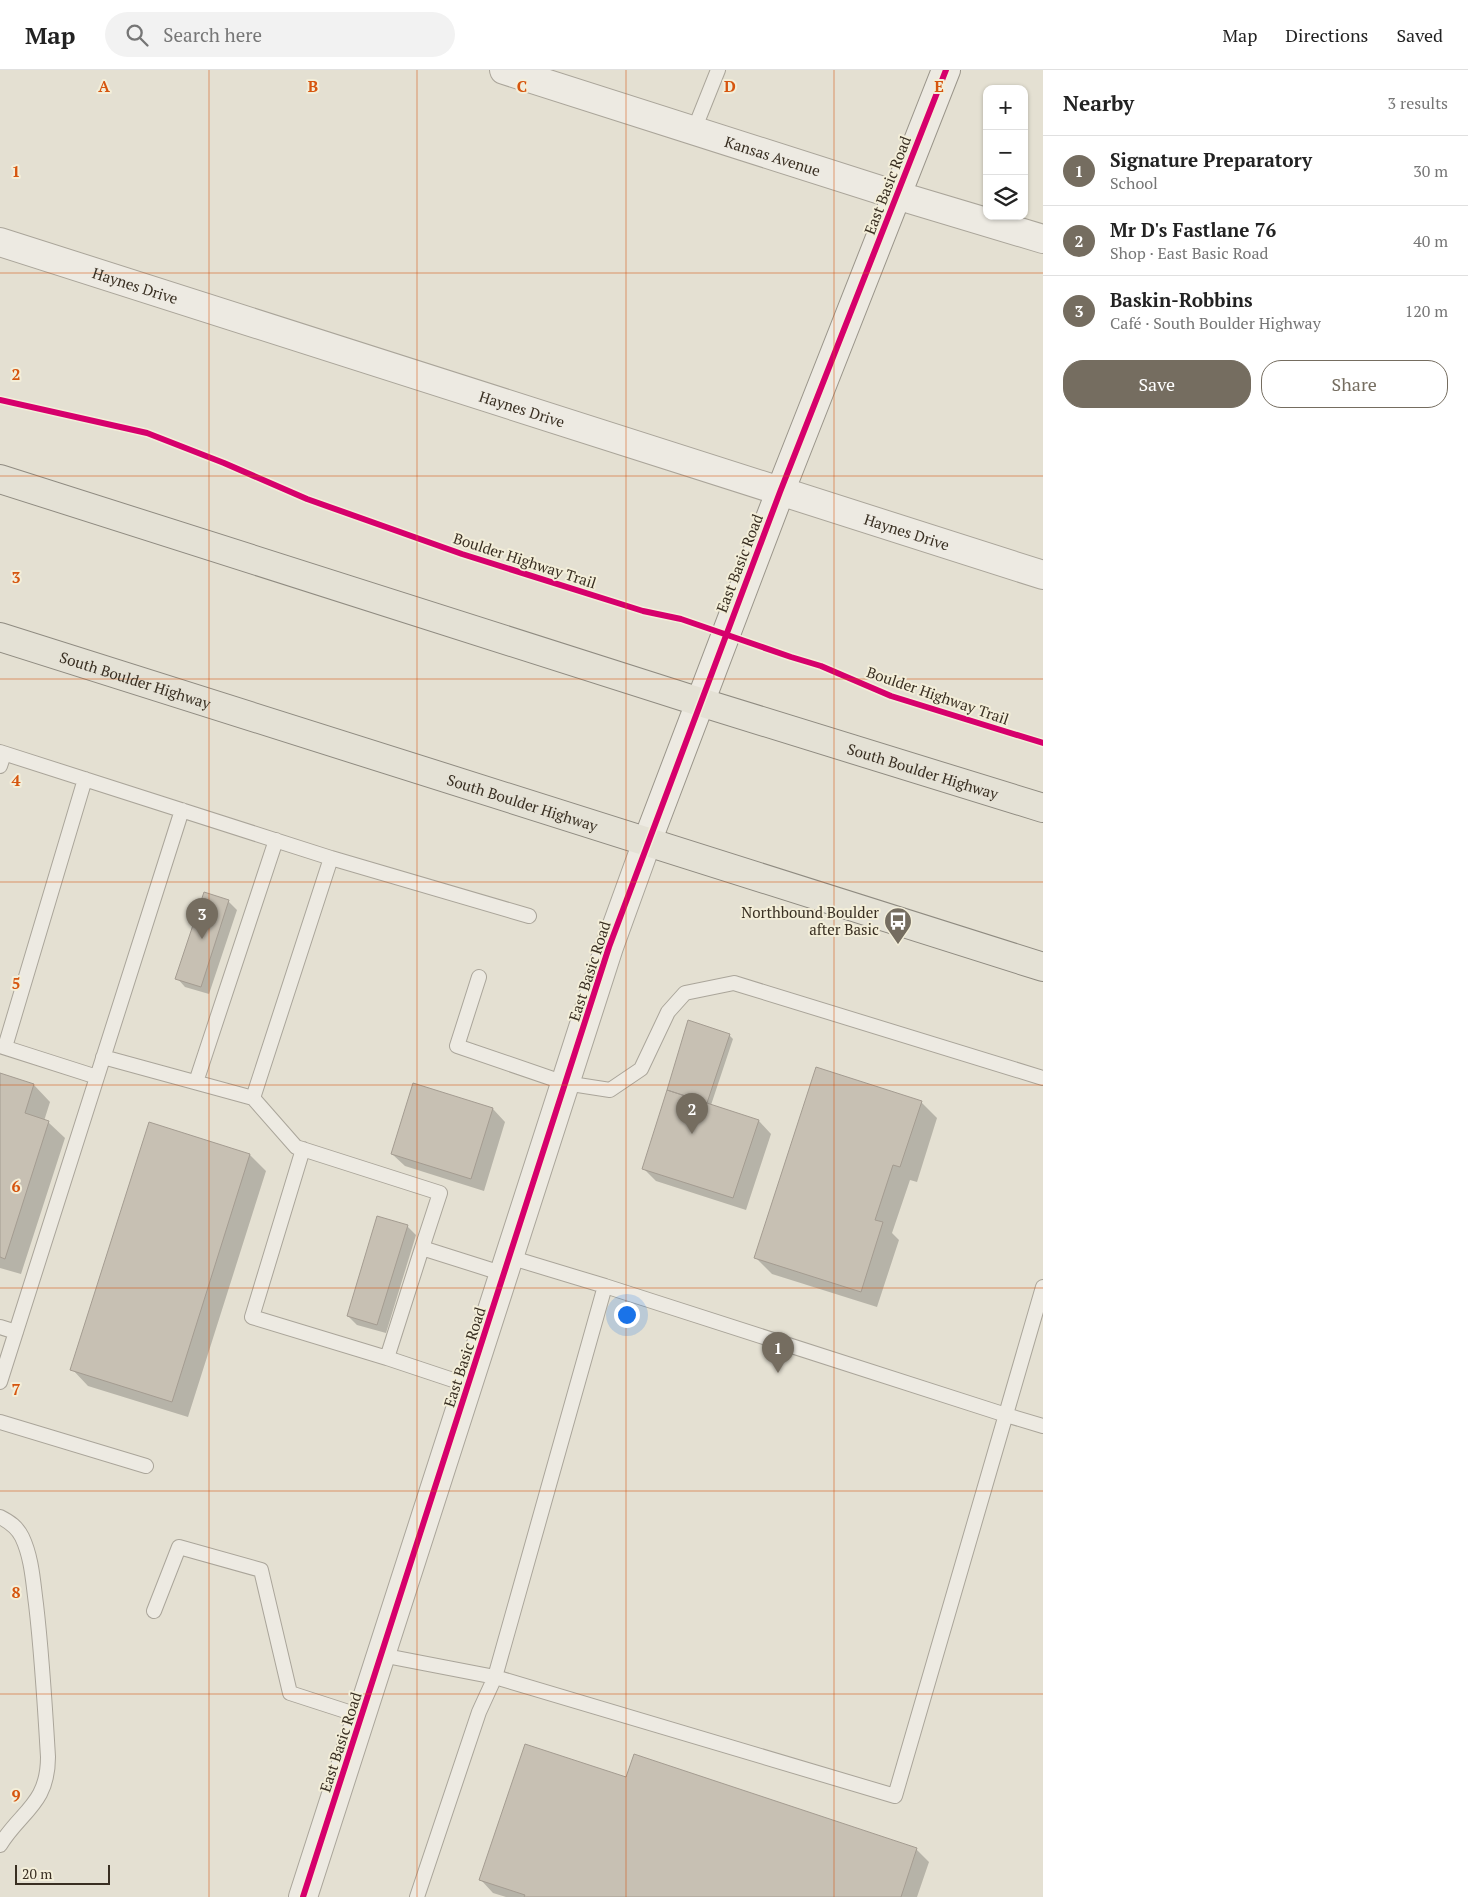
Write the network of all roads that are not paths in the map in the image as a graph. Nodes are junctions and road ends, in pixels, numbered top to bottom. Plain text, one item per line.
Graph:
1 (504, 70) edge
2 (718, 70) edge
3 (946, 70) edge
4 (694, 130) junction
5 (896, 195) junction
6 (1043, 239) edge
7 (0, 242) edge
8 (0, 479) edge
9 (780, 492) junction
10 (1043, 575) edge
11 (0, 637) edge
12 (700, 702) junction
13 (1, 757) edge
14 (85, 779) junction
15 (1043, 808) edge
16 (182, 810) junction
17 (276, 840) junction
18 (647, 842) junction
19 (331, 858) junction
20 (528, 916) dead end
21 (1043, 967) edge
22 (479, 977) dead end
23 (2, 1046) edge
24 (103, 1057) junction
25 (97, 1077) junction
26 (1043, 1078) edge
27 (196, 1082) junction
28 (565, 1083) junction
29 (253, 1098) junction
30 (302, 1149) junction
31 (422, 1248) junction
32 (506, 1266) junction
33 (605, 1286) junction
34 (1043, 1287) edge
35 (0, 1327) edge
36 (16, 1332) junction
37 (387, 1358) junction
38 (0, 1382) edge
39 (468, 1385) junction
40 (1006, 1416) junction
41 (0, 1422) edge
42 (1043, 1426) edge
43 (146, 1466) dead end
44 (0, 1517) edge
45 (154, 1611) dead end
46 (381, 1655) junction
47 (496, 1677) junction
48 (361, 1716) junction
49 (0, 1845) edge
50 (303, 1897) edge
51 (417, 1897) edge

1 - 4 street, Kansas Avenue
2 - 4 lane
3 - 5 street, East Basic Road
4 - 5 street, Kansas Avenue
5 - 6 street, Kansas Avenue
5 - 9 street, East Basic Road
7 - 9 street, Haynes Drive
8 - 12 main road, South Boulder Highway
9 - 10 street, Haynes Drive
9 - 12 street, East Basic Road
11 - 18 main road, South Boulder Highway
12 - 15 main road, South Boulder Highway
12 - 18 street, East Basic Road
13 - 14 lane
14 - 16 lane
14 - 23 lane
16 - 17 lane
16 - 24 lane
17 - 19 lane
17 - 27 lane
18 - 21 main road, South Boulder Highway
18 - 28 street, East Basic Road
19 - 20 lane
19 - 29 lane
22 - 28 lane
23 - 25 lane
24 - 25 lane
24 - 27 lane
25 - 36 lane
26 - 28 lane
27 - 29 lane
28 - 32 street, East Basic Road
29 - 30 lane
30 - 31 lane
30 - 37 lane
31 - 32 lane
31 - 37 lane
32 - 33 lane
32 - 39 street, East Basic Road
33 - 40 lane
33 - 47 lane
34 - 40 lane
35 - 36 lane
36 - 38 lane
37 - 39 lane
39 - 46 street, East Basic Road
40 - 42 lane
40 - 47 lane
41 - 43 lane
44 - 49 lane
45 - 48 lane
46 - 47 lane
46 - 48 street, East Basic Road
47 - 51 lane
48 - 50 street, East Basic Road

